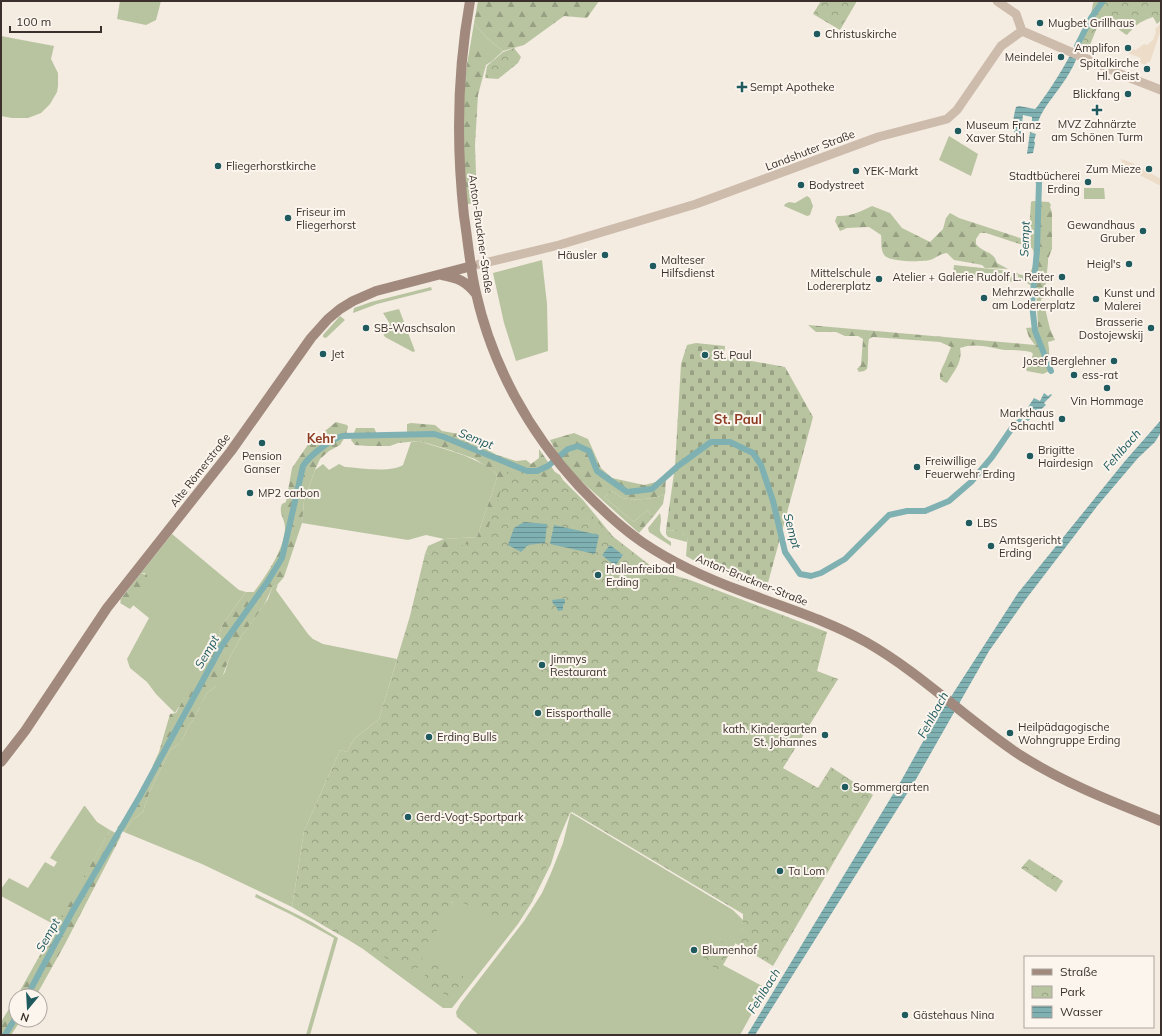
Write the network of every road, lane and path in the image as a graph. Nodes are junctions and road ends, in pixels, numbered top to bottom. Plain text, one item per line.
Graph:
1 (470, 1) edge
2 (998, 1) edge
3 (1022, 31) junction
4 (1161, 90) edge
5 (472, 266) junction
6 (438, 275) junction
7 (476, 294) junction
8 (1, 762) edge
9 (1161, 821) edge

1 - 5 main road, Anton-Bruckner-Straße
2 - 3 street
3 - 4 street
3 - 5 street, Landshuter Straße
5 - 6 main road, Alte Römerstraße
5 - 7 main road, Anton-Bruckner-Straße
6 - 7 main road
6 - 8 main road, Alte Römerstraße
7 - 9 main road, Anton-Bruckner-Straße

